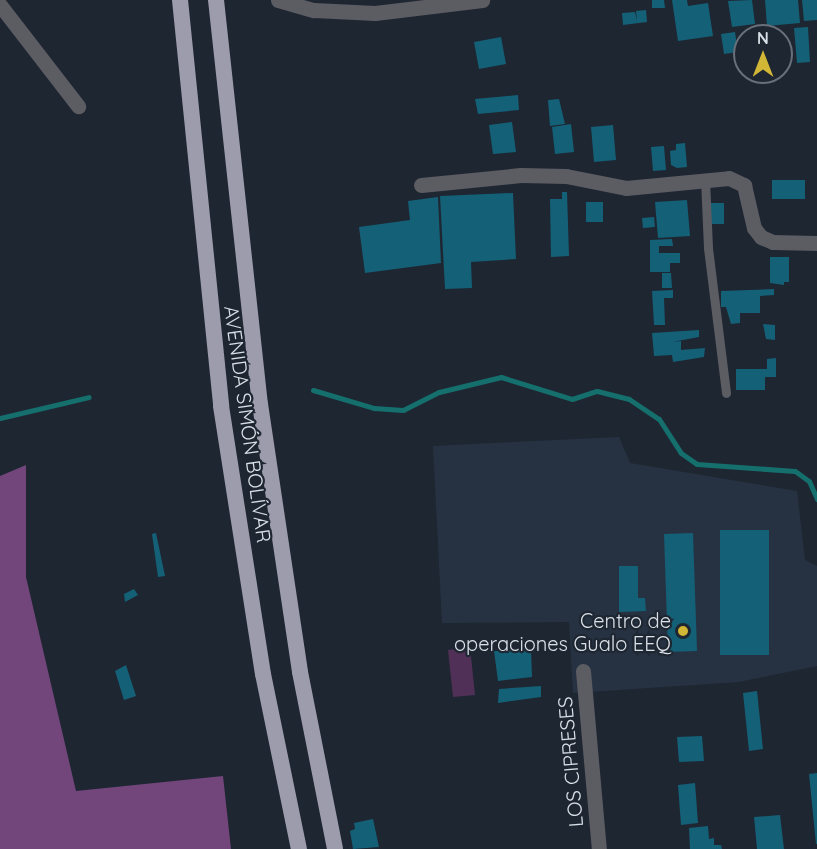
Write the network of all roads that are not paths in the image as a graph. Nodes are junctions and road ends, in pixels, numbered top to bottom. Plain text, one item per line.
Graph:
1 (180, 0) edge
2 (216, 0) edge
3 (278, 0) edge
4 (482, 0) edge
5 (0, 5) edge
6 (78, 106) dead end
7 (705, 179) junction
8 (421, 184) dead end
9 (817, 243) edge
10 (726, 393) dead end
11 (583, 671) dead end
12 (300, 849) edge
13 (335, 849) edge
14 (599, 849) edge

1 - 12 highway, AVENIDA SIMÓN BOLÍVAR
2 - 13 highway, AVENIDA SIMÓN BOLÍVAR
3 - 4 street
5 - 6 street
7 - 8 street
7 - 9 street
7 - 10 lane
11 - 14 street, LOS CIPRESES

